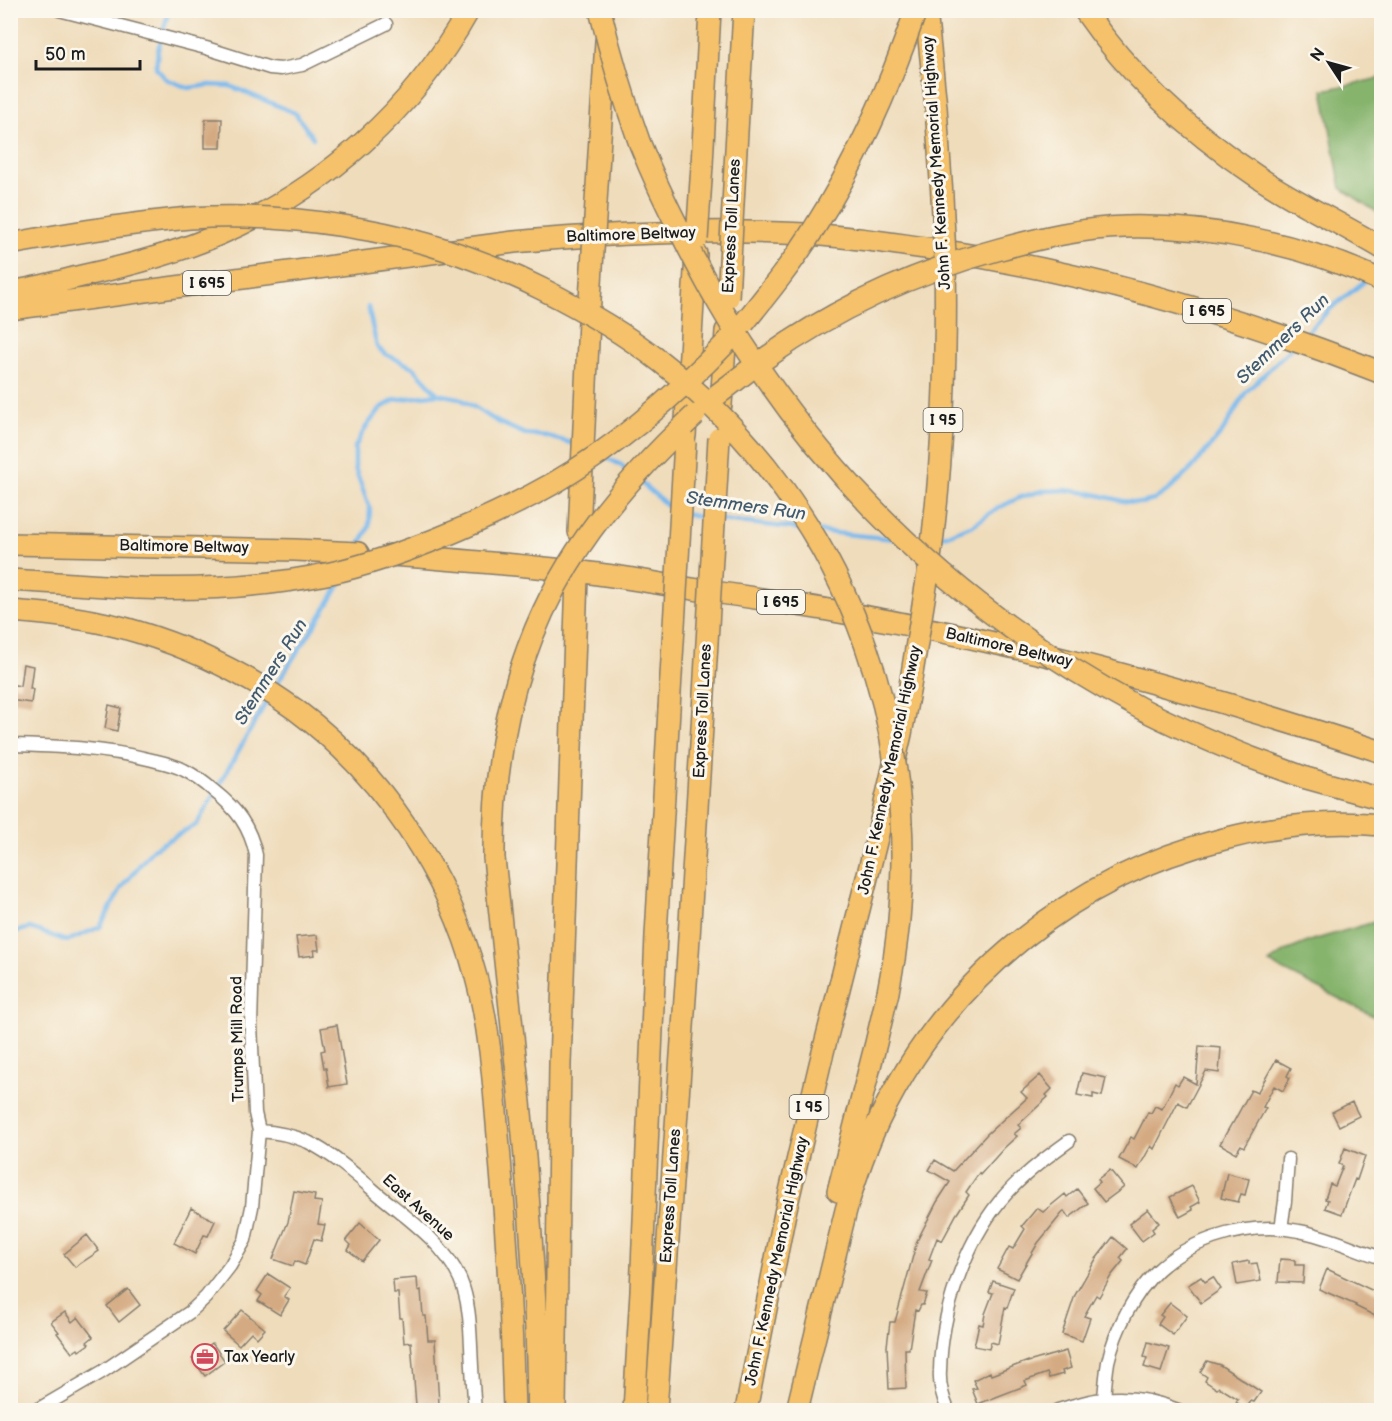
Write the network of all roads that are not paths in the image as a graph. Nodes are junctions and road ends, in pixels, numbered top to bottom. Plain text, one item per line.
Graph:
1 (59, 10) edge
2 (469, 10) edge
3 (600, 10) edge
4 (608, 10) edge
5 (710, 10) edge
6 (744, 10) edge
7 (916, 10) edge
8 (926, 10) edge
9 (1083, 10) edge
10 (386, 24) dead end
11 (10, 244) edge
12 (1382, 248) edge
13 (1382, 281) edge
14 (10, 292) edge
15 (10, 309) edge
16 (1382, 373) edge
17 (10, 544) edge
18 (10, 580) edge
19 (10, 611) edge
20 (10, 745) edge
21 (1382, 752) edge
22 (1382, 799) edge
23 (1382, 825) edge
24 (259, 1131) junction
25 (1069, 1141) dead end
26 (1288, 1159) dead end
27 (1281, 1228) junction
28 (1382, 1258) edge
29 (1104, 1398) junction
30 (37, 1410) edge
31 (475, 1410) edge
32 (514, 1410) edge
33 (538, 1410) edge
34 (555, 1410) edge
35 (634, 1410) edge
36 (656, 1410) edge
37 (746, 1410) edge
38 (789, 1410) edge
39 (797, 1410) edge
40 (948, 1410) edge
41 (1058, 1410) edge
42 (1178, 1410) edge

1 - 10 street
2 - 14 highway
3 - 22 highway, bridge
4 - 34 highway, bridge
5 - 35 highway, Express Toll Lanes, bridge
6 - 36 highway, Express Toll Lanes, bridge
7 - 18 highway, bridge
8 - 37 highway, John F. Kennedy Memorial Highway / I 95, bridge
9 - 12 highway
11 - 38 highway, bridge
13 - 33 highway, bridge
15 - 16 highway, Baltimore Beltway / I 695
17 - 21 highway, Baltimore Beltway / I 695
19 - 32 highway
20 - 24 street, Trumps Mill Road
23 - 39 highway
24 - 30 street, Trumps Mill Road
24 - 31 street, East Avenue
25 - 40 street
26 - 27 street
27 - 28 street
27 - 29 street
29 - 41 street
29 - 42 street

